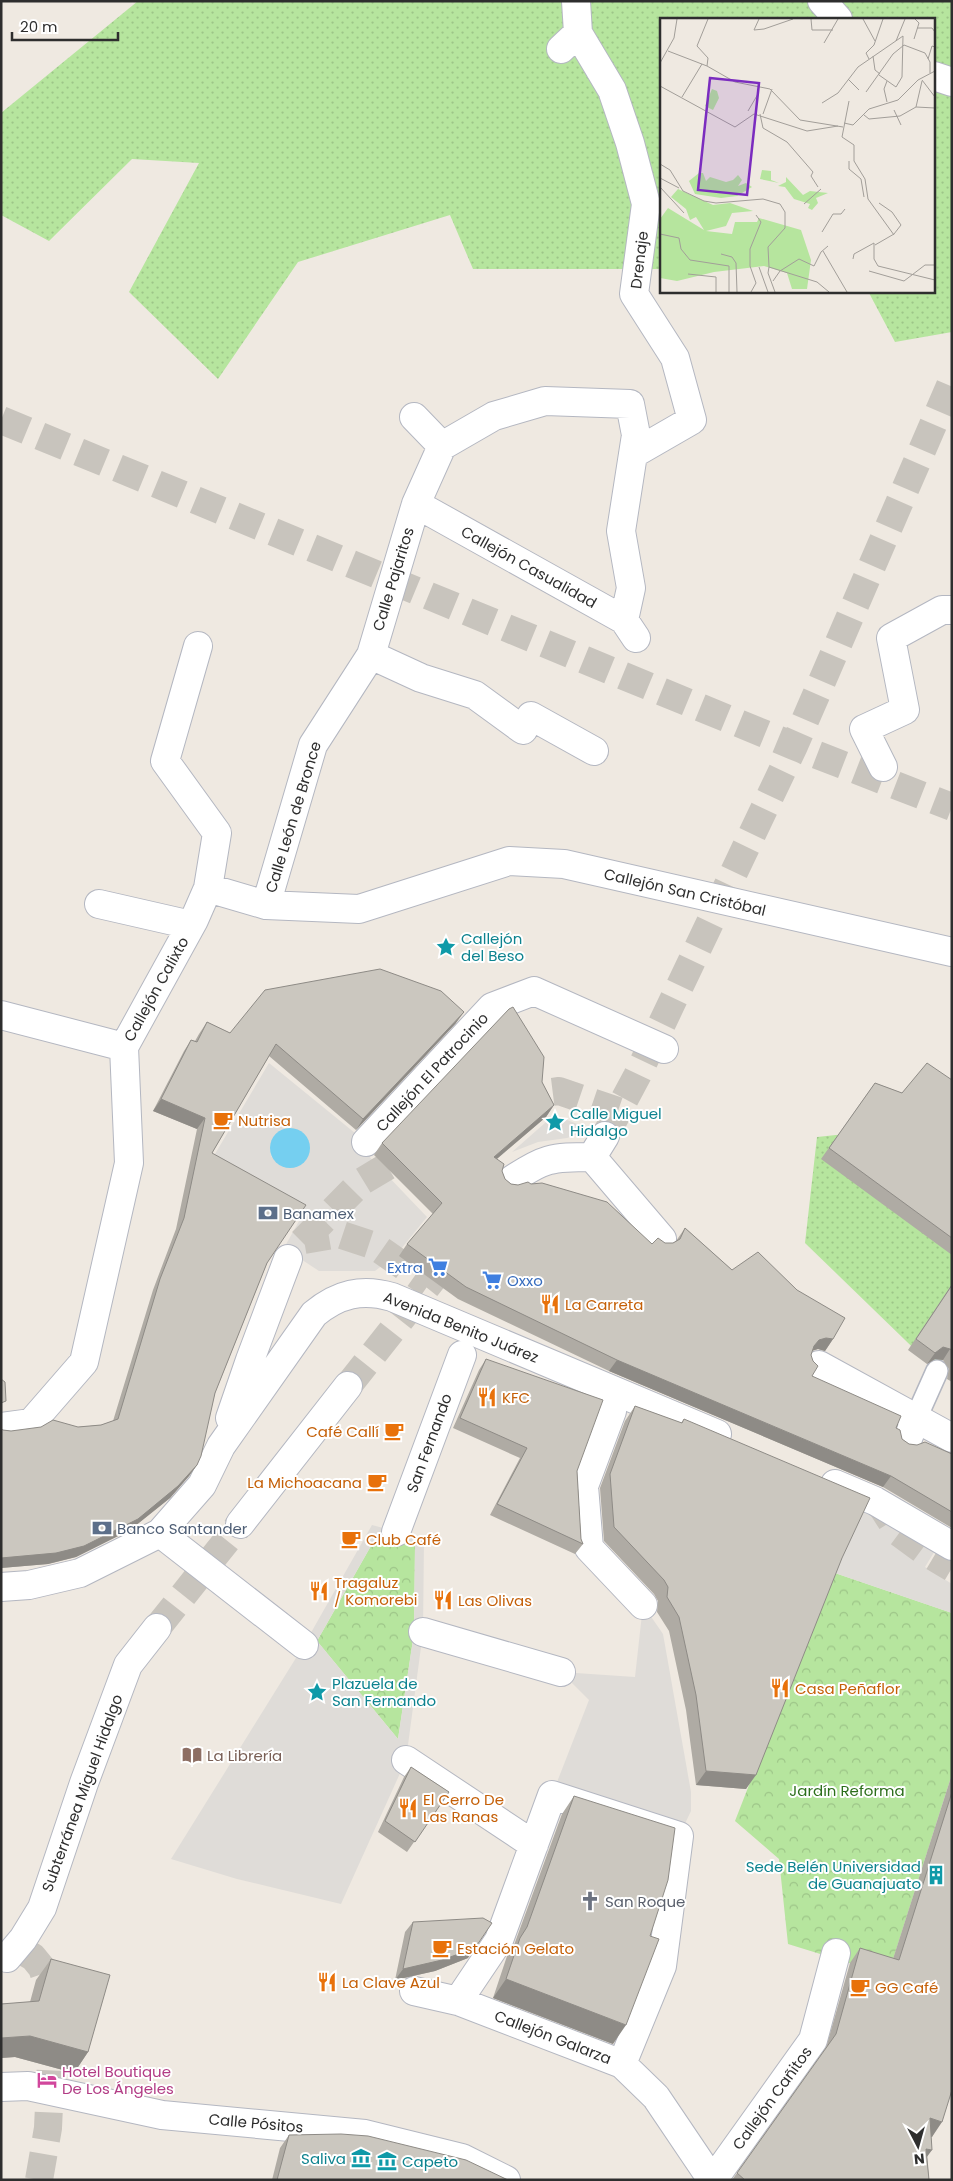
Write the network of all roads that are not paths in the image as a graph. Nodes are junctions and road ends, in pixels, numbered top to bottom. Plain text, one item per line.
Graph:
1 (576, 1) edge
2 (822, 1) edge
3 (837, 18) edge
4 (936, 77) edge
5 (952, 82) edge
6 (414, 418) dead end
7 (442, 446) junction
8 (633, 454) junction
9 (416, 504) junction
10 (952, 610) edge
11 (198, 646) dead end
12 (371, 654) junction
13 (594, 751) dead end
14 (883, 767) dead end
15 (208, 888) junction
16 (100, 904) dead end
17 (266, 905) junction
18 (191, 925) junction
19 (952, 952) edge
20 (1, 1015) edge
21 (124, 1047) junction
22 (664, 1049) dead end
23 (366, 1142) dead end
24 (510, 1181) edge
25 (662, 1239) edge
26 (288, 1259) tunnel mouth
27 (462, 1355) dead end
28 (819, 1365) edge
29 (937, 1371) edge
30 (348, 1386) tunnel mouth
31 (612, 1411) dead end
32 (1, 1427) edge
33 (912, 1430) junction
34 (952, 1438) edge
35 (738, 1443) edge
36 (221, 1446) junction
37 (811, 1474) edge
38 (240, 1524) tunnel mouth
39 (396, 1532) dead end
40 (160, 1534) junction
41 (952, 1546) edge
42 (1, 1587) edge
43 (643, 1605) dead end
44 (157, 1628) tunnel mouth
45 (423, 1632) dead end
46 (304, 1645) dead end
47 (561, 1672) dead end
48 (406, 1760) dead end
49 (534, 1845) junction
50 (16, 1953) dead end
51 (836, 1953) dead end
52 (414, 1991) dead end
53 (458, 2001) junction
54 (622, 2064) junction
55 (1, 2087) edge
56 (506, 2180) edge
57 (712, 2180) edge

1 - 8 street, Drenaje
2 - 3 street
4 - 5 street
6 - 7 street
7 - 8 street
7 - 9 street, Calle Pajaritos
8 - 9 street, Callejón Casualidad
9 - 12 street, Calle Pajaritos
10 - 14 street
11 - 15 street, Callejón Calixto
12 - 13 street
12 - 17 street, Calle León de Bronce
15 - 17 street, Callejón San Cristóbal
15 - 18 street, Callejón Calixto
16 - 18 street
17 - 19 street, Callejón San Cristóbal
18 - 21 street, Callejón Calixto
20 - 21 street
21 - 32 street, Callejón Calixto
22 - 23 street, Callejón El Patrocinio
24 - 25 street
26 - 36 street
27 - 39 street, San Fernando
28 - 33 street
29 - 33 lane
30 - 38 street
31 - 43 street
33 - 34 street
35 - 36 street, Avenida Benito Juárez
36 - 40 street, Avenida Benito Juárez
37 - 41 street
40 - 42 street, Avenida Benito Juárez
40 - 46 street
44 - 50 street, Subterránea Miguel Hidalgo
45 - 47 street
48 - 49 street
49 - 53 street
49 - 54 street
51 - 57 street, Callejón Cañitos
52 - 53 street, Callejón Galarza
53 - 54 street, Callejón Galarza
54 - 57 street, Callejón Galarza
55 - 56 street, Calle Pósitos

